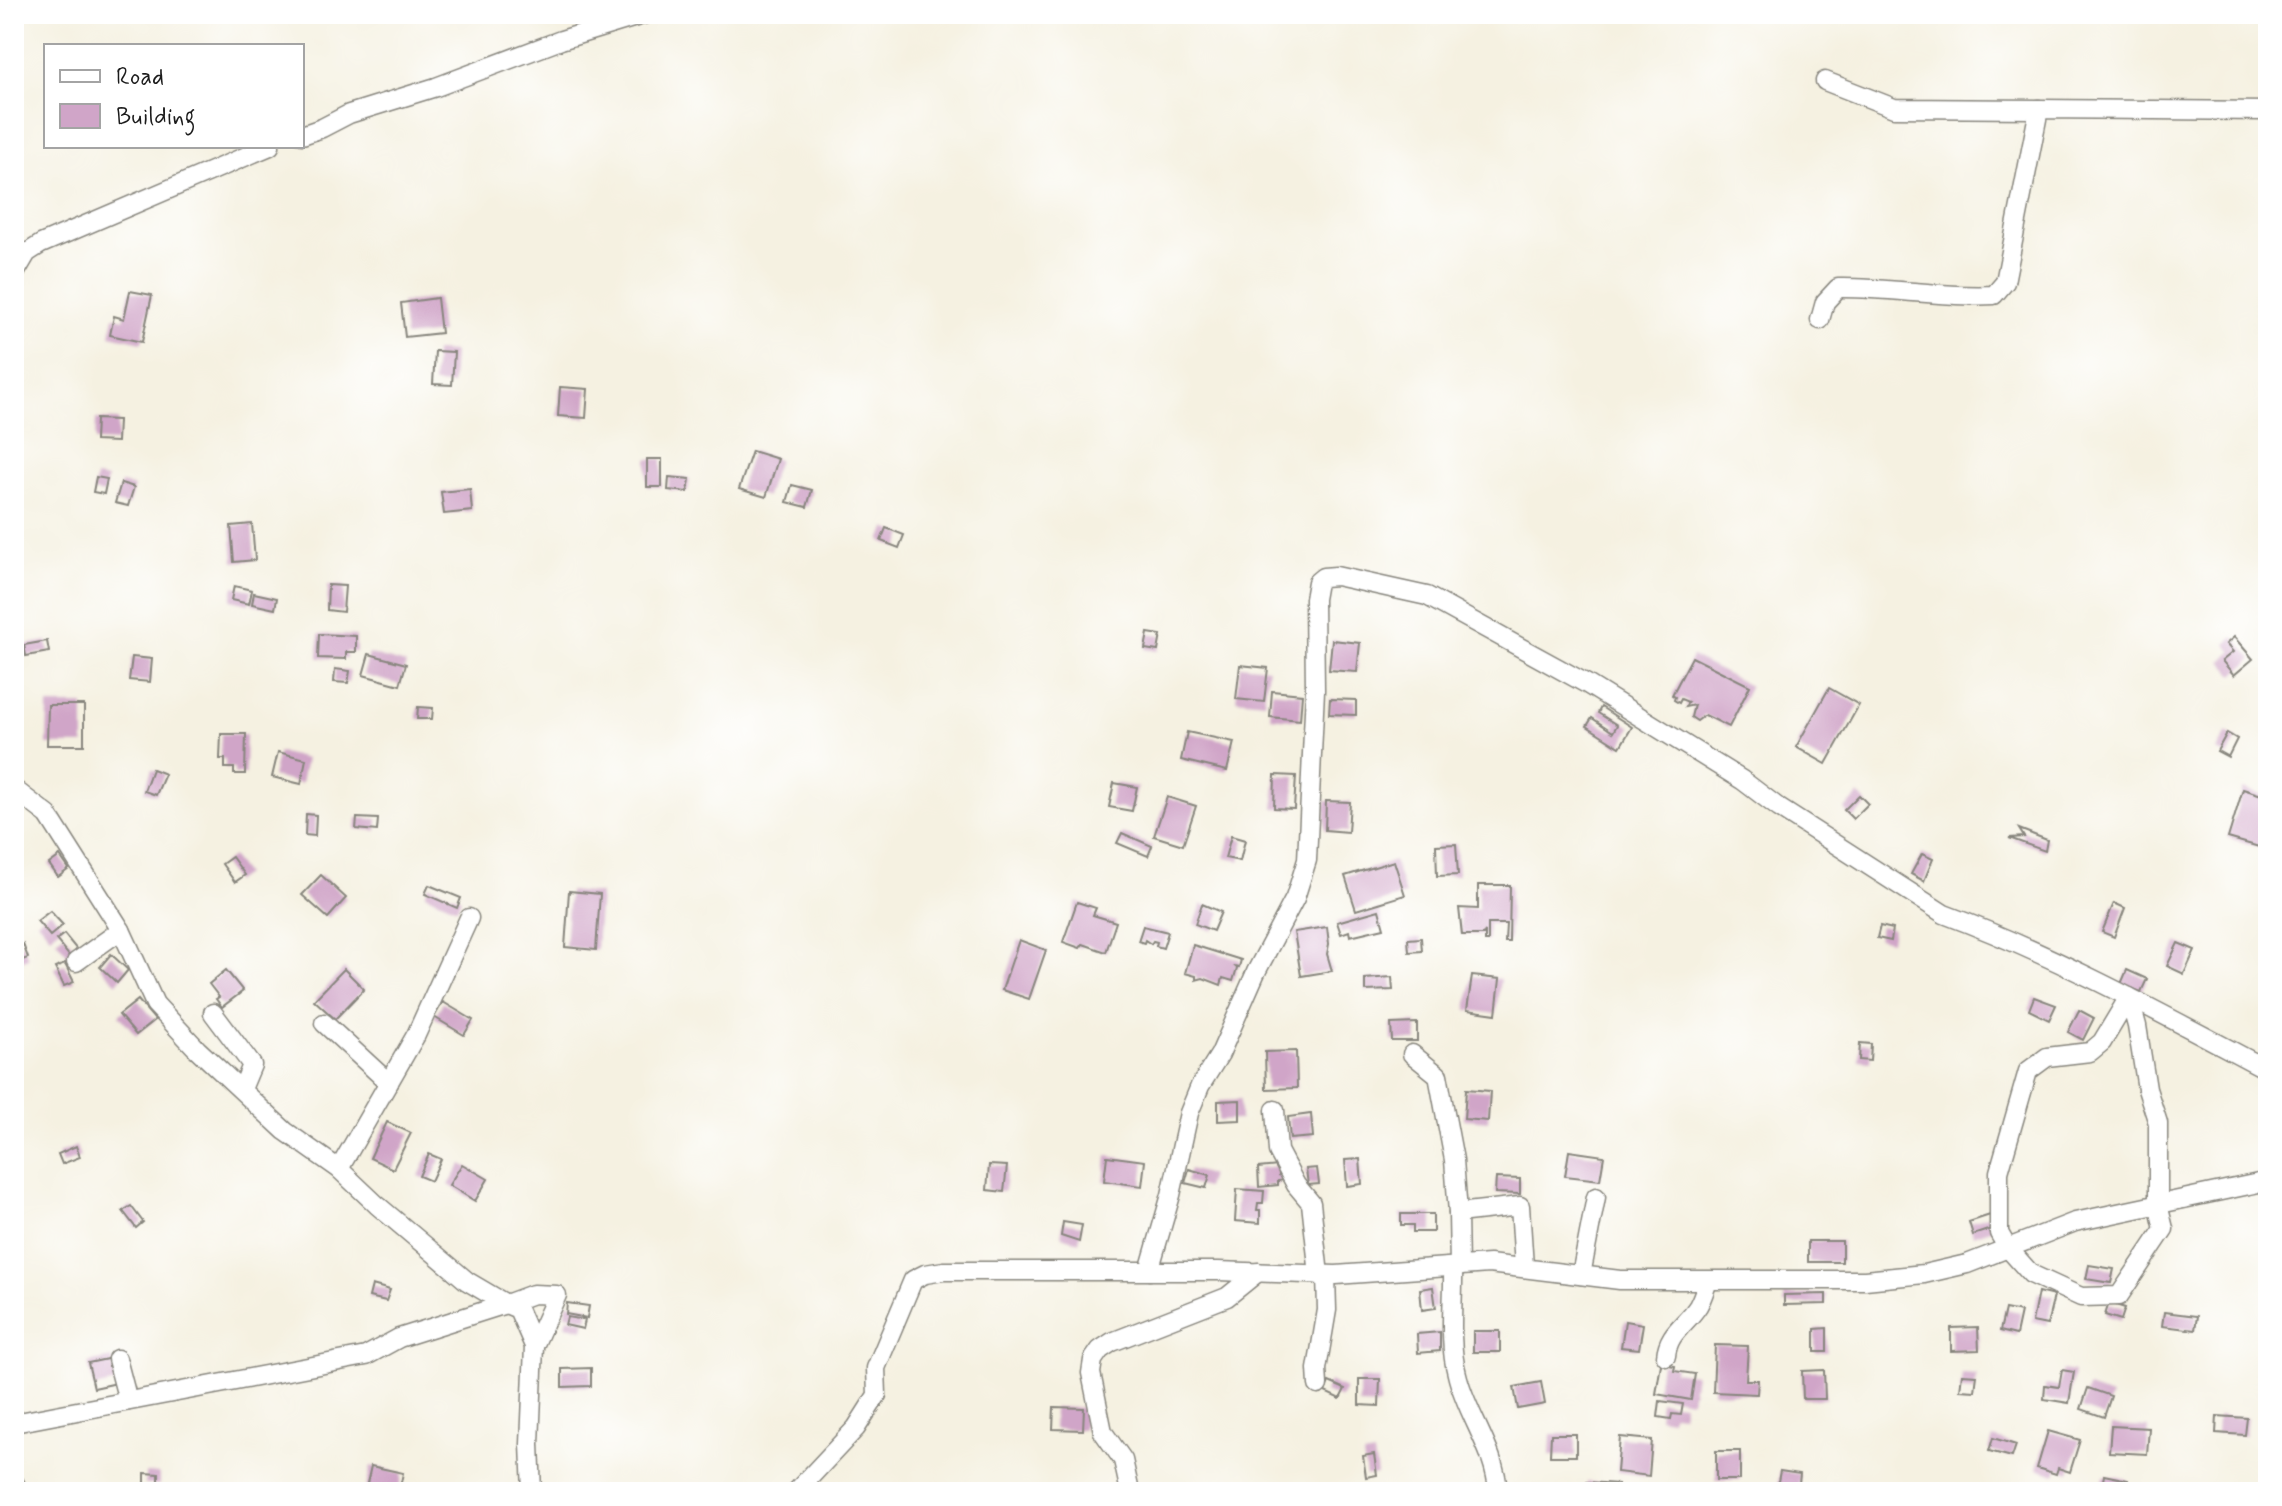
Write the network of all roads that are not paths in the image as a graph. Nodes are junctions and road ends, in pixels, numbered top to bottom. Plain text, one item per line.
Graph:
1 (646, 14) edge
2 (1825, 81) dead end
3 (2039, 109) junction
4 (2268, 111) edge
5 (304, 134) edge
6 (265, 148) edge
7 (14, 275) edge
8 (1820, 320) dead end
9 (14, 789) edge
10 (469, 918) dead end
11 (121, 930) junction
12 (76, 962) dead end
13 (2129, 997) junction
14 (213, 1013) dead end
15 (324, 1023) dead end
16 (1412, 1054) dead end
17 (2268, 1070) edge
18 (389, 1083) junction
19 (242, 1089) junction
20 (1275, 1110) dead end
21 (339, 1169) junction
22 (2268, 1181) edge
23 (1596, 1197) dead end
24 (2158, 1204) junction
25 (1458, 1213) junction
26 (2007, 1247) junction
27 (1456, 1267) junction
28 (1524, 1267) junction
29 (1149, 1271) junction
30 (1258, 1272) junction
31 (1322, 1275) junction
32 (1581, 1275) junction
33 (1708, 1281) junction
34 (506, 1304) junction
35 (534, 1346) junction
36 (1666, 1356) dead end
37 (117, 1359) dead end
38 (1318, 1385) dead end
39 (128, 1401) junction
40 (14, 1423) edge
41 (14, 1482) edge
42 (19, 1492) edge
43 (532, 1492) edge
44 (796, 1492) edge
45 (1130, 1492) edge
46 (1498, 1492) edge

1 - 5 street
2 - 3 street
3 - 4 street
3 - 8 street
6 - 7 street
9 - 11 street
10 - 18 street
11 - 12 street
11 - 19 street
13 - 17 street
13 - 24 street
13 - 26 street
13 - 29 street
14 - 19 street
15 - 18 street
16 - 25 street
18 - 21 street
19 - 21 street
20 - 31 street
21 - 34 street
22 - 24 street
23 - 32 street
24 - 26 street
24 - 26 street
25 - 27 street
25 - 28 street
26 - 33 street
27 - 28 street
27 - 31 street
27 - 46 street
28 - 32 street
29 - 30 street
29 - 44 street
30 - 31 street
30 - 45 street
31 - 38 street
32 - 33 street
33 - 36 street
34 - 35 street
34 - 35 street
34 - 39 street
35 - 43 street
37 - 39 street
39 - 40 street
41 - 42 street

